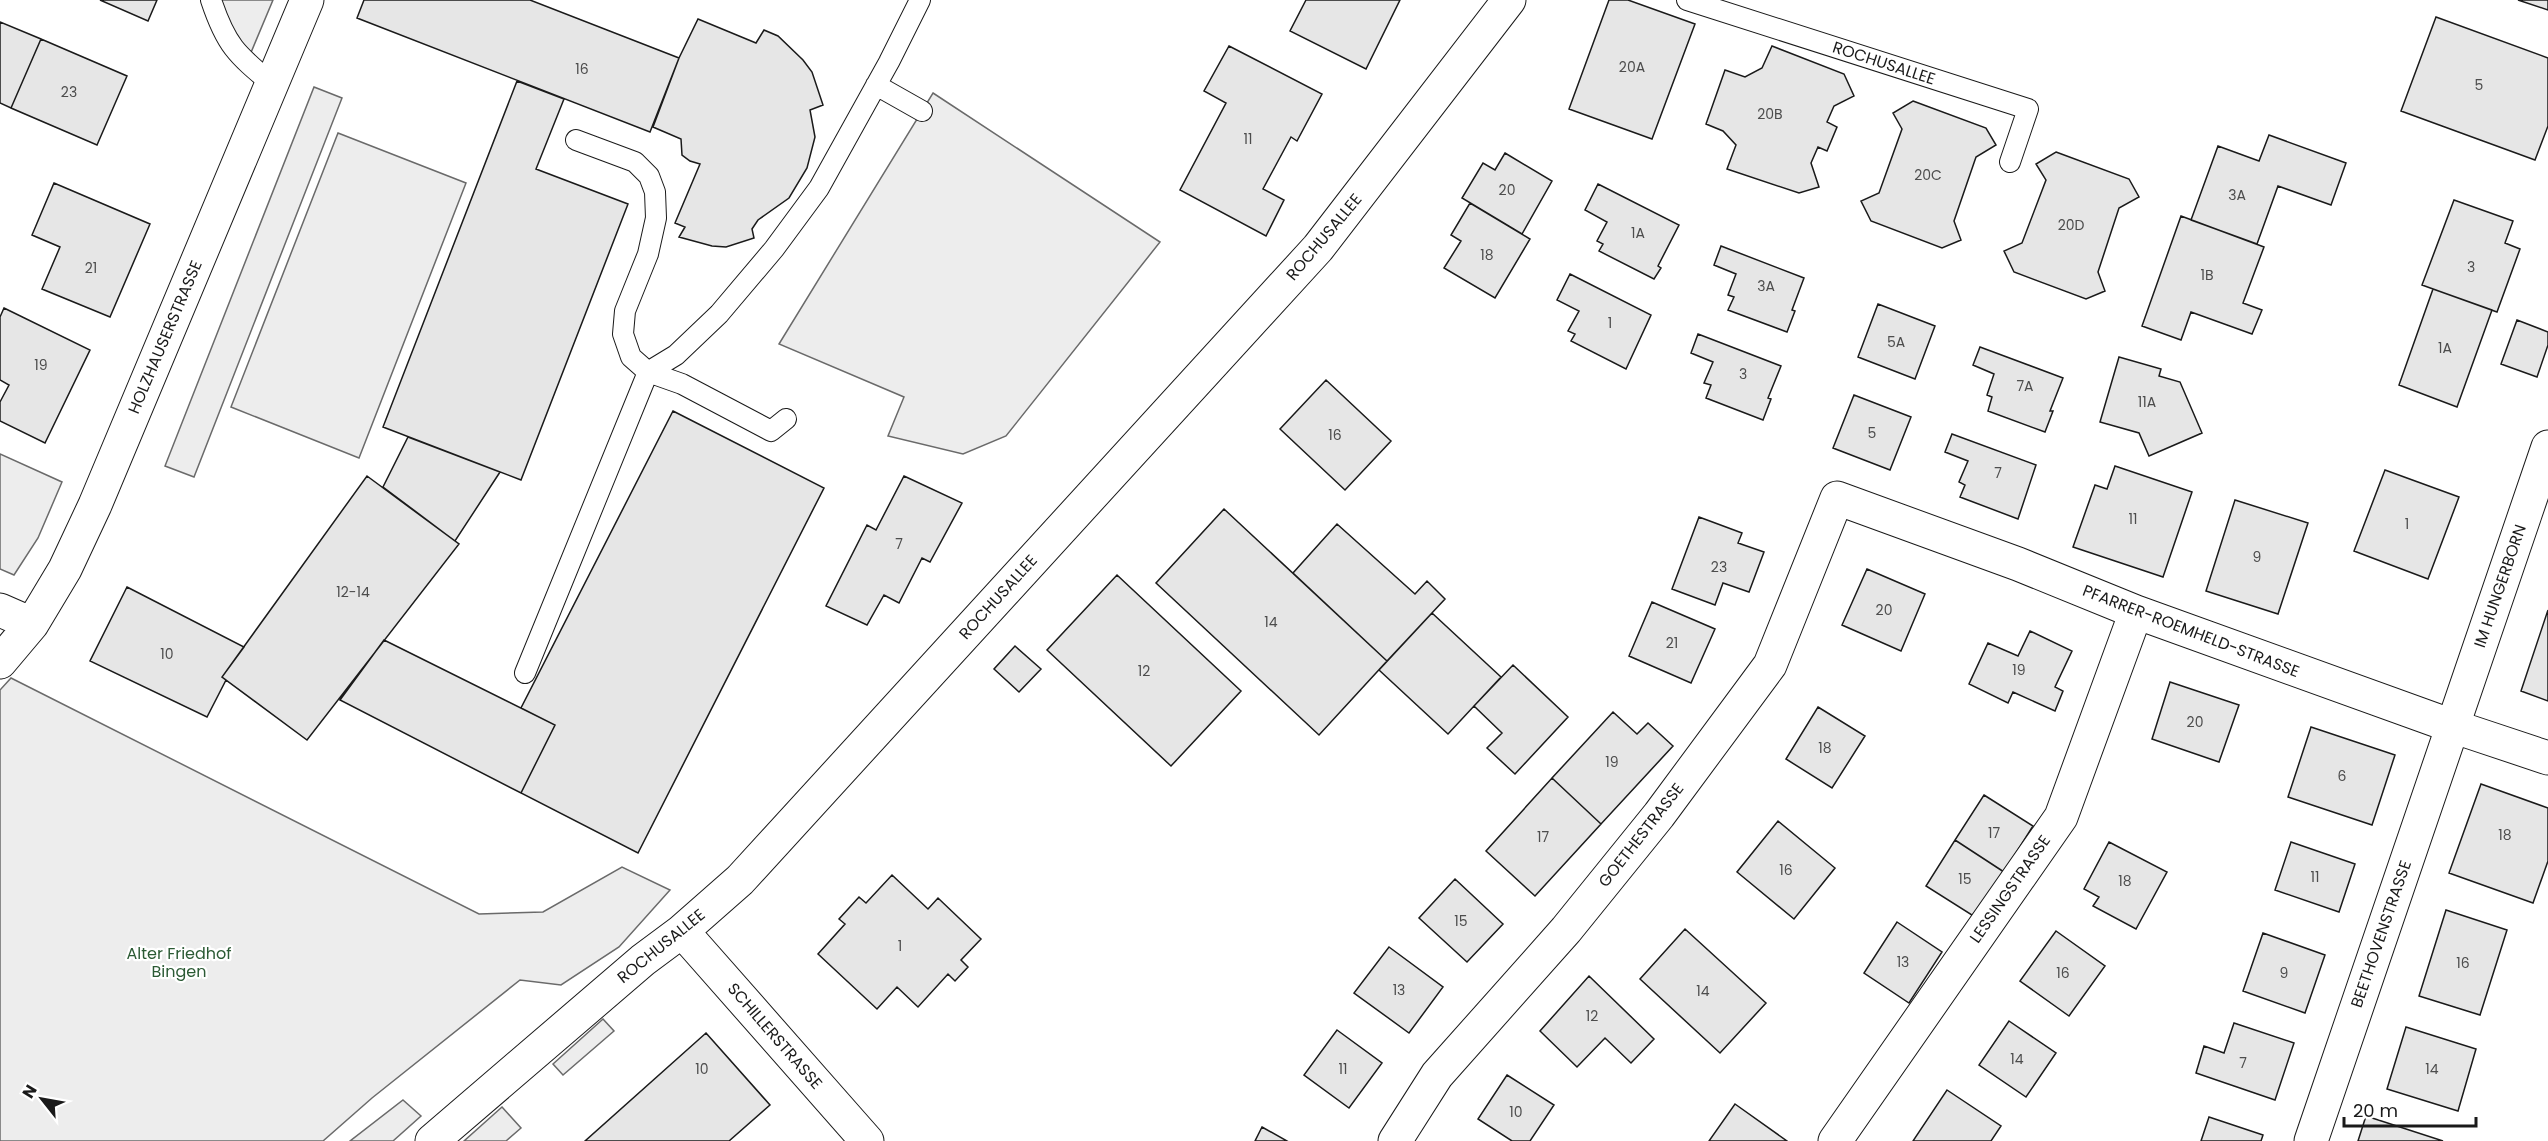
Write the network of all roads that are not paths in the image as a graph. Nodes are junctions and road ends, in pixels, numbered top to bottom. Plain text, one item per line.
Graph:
1 (211, 0) edge
2 (307, 0) edge
3 (920, 0) edge
4 (1509, 0) edge
5 (1687, 0) edge
6 (272, 84) junction
7 (876, 86) junction
8 (922, 111) dead end
9 (576, 140) dead end
10 (2010, 162) dead end
11 (648, 372) junction
12 (786, 419) dead end
13 (2548, 447) edge
14 (1837, 498) joint
15 (0, 610) edge
16 (2136, 612) junction
17 (32, 624) junction
18 (0, 662) edge
19 (525, 673) dead end
20 (2452, 726) junction
21 (2548, 758) edge
22 (682, 931) junction
23 (432, 1141) edge
24 (867, 1141) edge
25 (1395, 1141) edge
26 (1835, 1141) edge
27 (2311, 1141) edge

1 - 6 lane
2 - 6 street, HOLZHAUSERSTRASSE
3 - 7 lane
4 - 22 street, ROCHUSALLEE
5 - 10 lane, ROCHUSALLEE
6 - 17 street, HOLZHAUSERSTRASSE
7 - 8 lane
7 - 11 lane
9 - 11 lane
11 - 12 lane
11 - 19 lane
13 - 20 street, IM HUNGERBORN
14 - 16 street, PFARRER-ROEMHELD-STRASSE
14 - 25 street, GOETHESTRASSE
15 - 17 street
16 - 20 street, PFARRER-ROEMHELD-STRASSE
16 - 26 street, LESSINGSTRASSE
17 - 18 street, HOLZHAUSERSTRASSE
20 - 21 street, PFARRER-ROEMHELD-STRASSE
20 - 27 street, BEETHOVENSTRASSE
22 - 23 street, ROCHUSALLEE
22 - 24 street, SCHILLERSTRASSE

